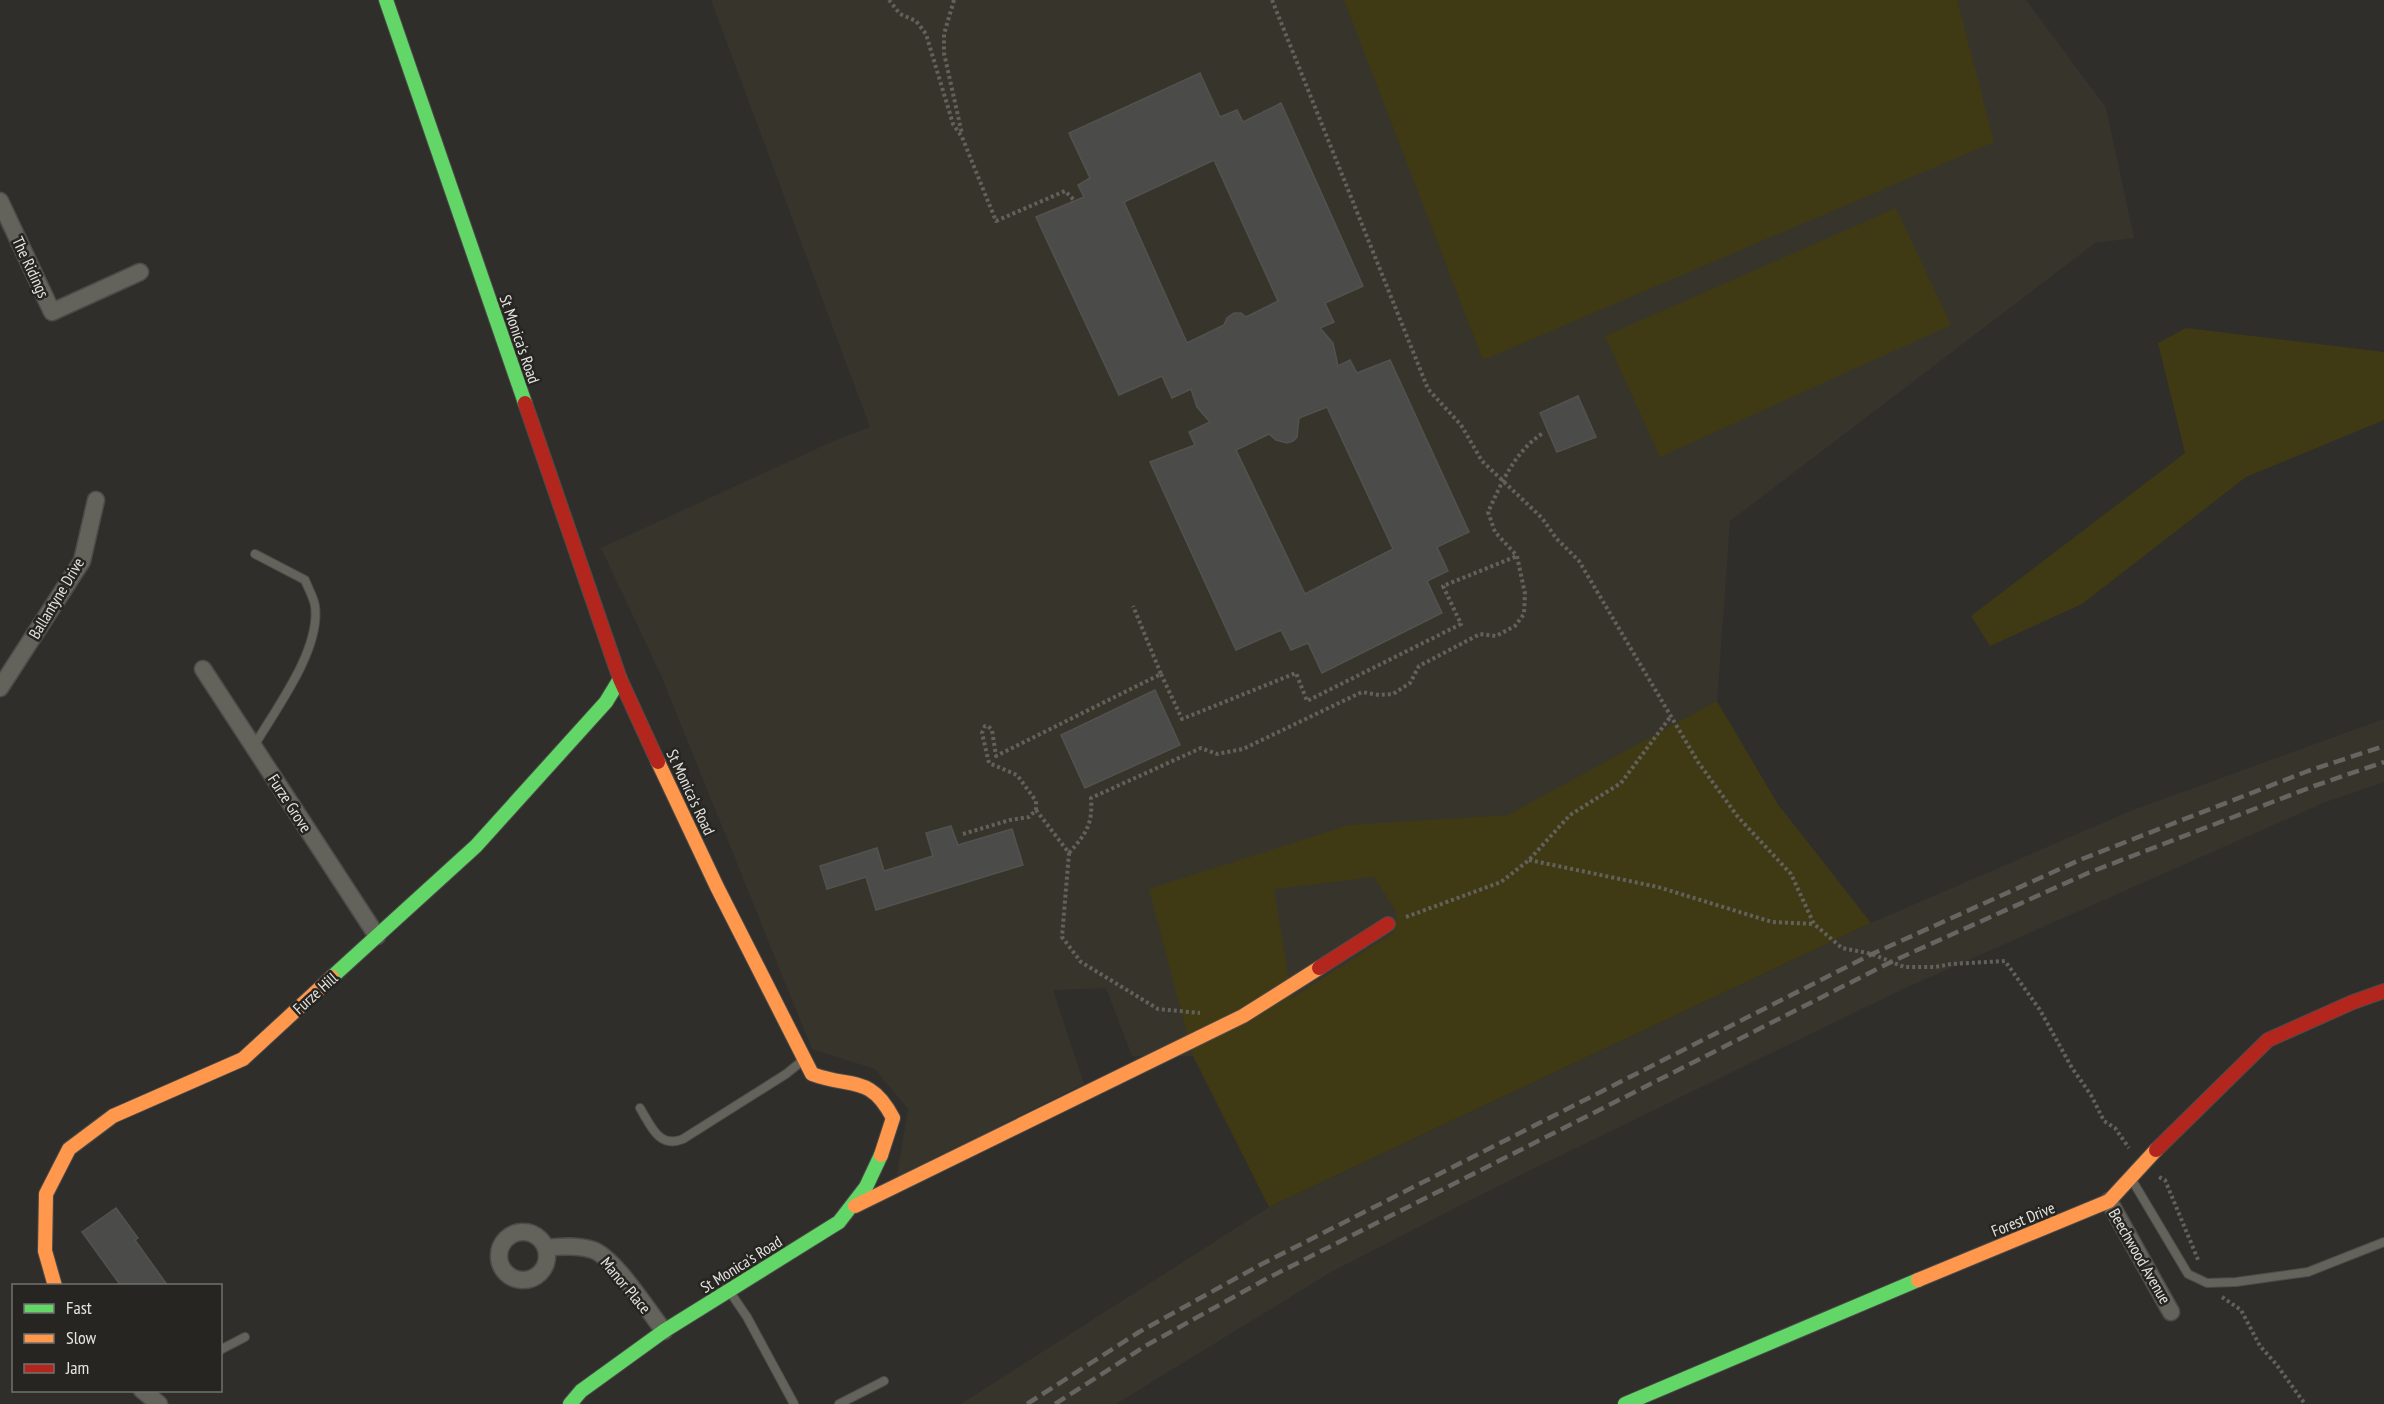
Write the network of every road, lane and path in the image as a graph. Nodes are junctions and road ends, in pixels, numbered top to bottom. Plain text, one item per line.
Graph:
1 (386, 0) edge
2 (889, 0) edge
3 (954, 0) edge
4 (1272, 0) edge
5 (962, 137) junction
6 (0, 201) edge
7 (1075, 201) dead end
8 (140, 272) dead end
9 (1543, 433) dead end
10 (1502, 481) junction
11 (96, 500) dead end
12 (255, 554) dead end
13 (1517, 556) junction
14 (1133, 606) dead end
15 (203, 669) dead end
16 (1161, 674) junction
17 (620, 680) junction
18 (0, 688) edge
19 (1671, 716) junction
20 (253, 747) junction
21 (1036, 810) junction
22 (963, 834) dead end
23 (1069, 854) junction
24 (1529, 860) junction
25 (1388, 924) joint
26 (1814, 924) junction
27 (376, 936) junction
28 (2384, 991) edge
29 (1211, 1014) dead end
30 (805, 1059) junction
31 (640, 1108) dead end
32 (2140, 1166) junction
33 (2130, 1177) junction
34 (2109, 1201) junction
35 (855, 1206) junction
36 (2384, 1242) edge
37 (546, 1248) dead end
38 (2207, 1283) junction
39 (54, 1284) edge
40 (730, 1292) junction
41 (2171, 1312) dead end
42 (664, 1331) junction
43 (245, 1337) dead end
44 (222, 1349) edge
45 (884, 1381) dead end
46 (144, 1392) edge
47 (159, 1404) edge
48 (570, 1404) edge
49 (794, 1404) edge
50 (839, 1404) edge
51 (1625, 1404) edge
52 (2305, 1404) edge

1 - 17 street, St Monica's Road
2 - 5 path
3 - 5 path
4 - 10 path
5 - 7 path
6 - 8 street, The Ridings
9 - 10 path
10 - 13 path
10 - 19 path
11 - 18 street, Ballantyne Drive
12 - 20 lane
13 - 16 path
13 - 23 path
14 - 16 path
15 - 20 street, Furze Grove
16 - 21 path
17 - 27 street, Furze Hill
17 - 30 street, St Monica's Road
19 - 24 path
19 - 26 path
20 - 27 street, Furze Grove
21 - 22 path
21 - 23 path
23 - 29 path
24 - 25 path
24 - 26 path
25 - 35 street
26 - 32 path
27 - 39 street, Furze Hill
28 - 32 street, Forest Drive
30 - 31 lane
30 - 35 street, St Monica's Road
32 - 33 street, Forest Drive
32 - 38 path
33 - 34 street, Forest Drive
33 - 38 lane
34 - 41 street, Beechwood Avenue
34 - 51 street, Forest Drive
35 - 40 street, St Monica's Road
36 - 38 lane
37 - 42 street, Manor Place
38 - 52 path
40 - 42 street, St Monica's Road
40 - 49 lane
42 - 48 street, St Monica's Road
43 - 44 lane
45 - 50 lane
46 - 47 street

